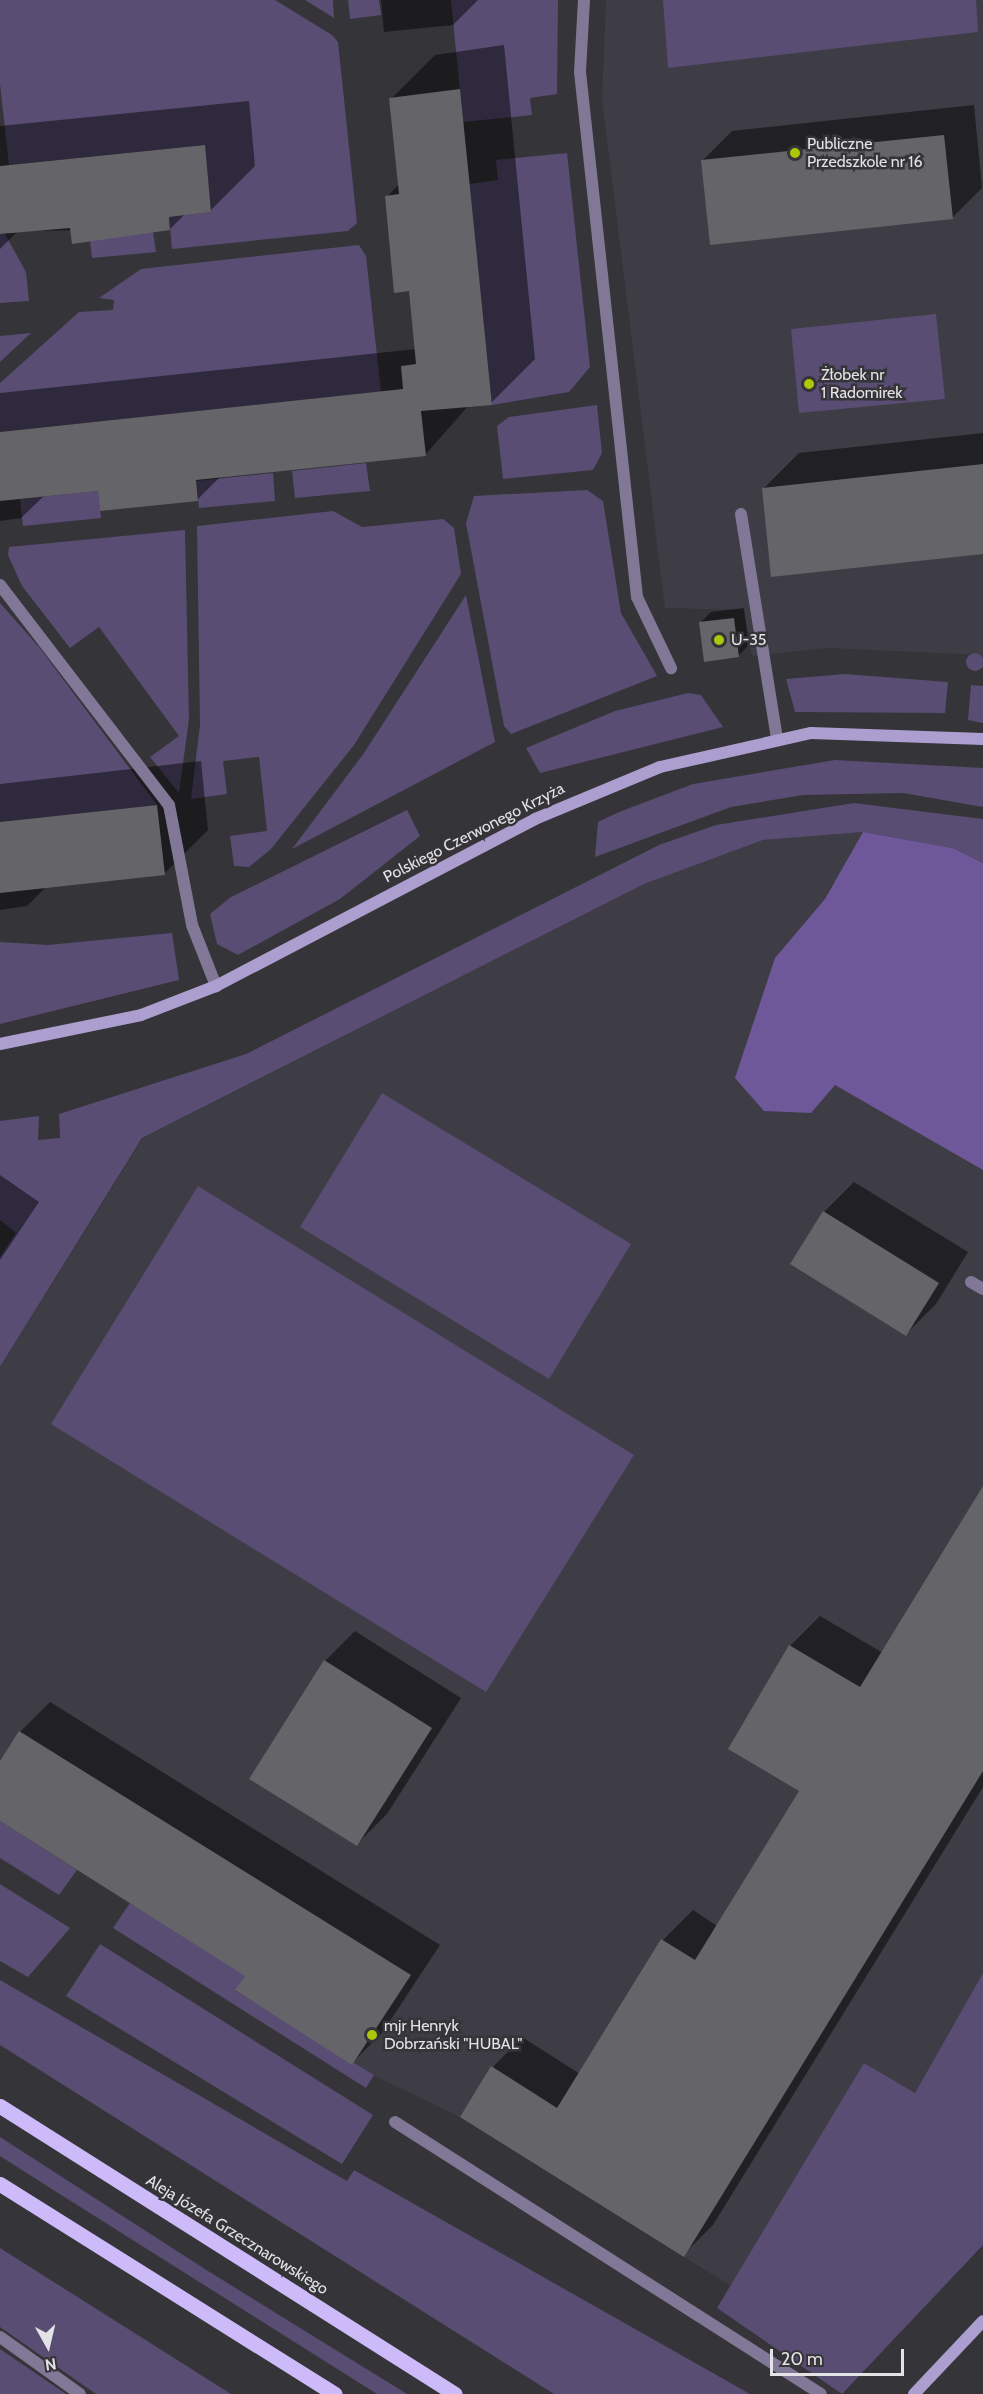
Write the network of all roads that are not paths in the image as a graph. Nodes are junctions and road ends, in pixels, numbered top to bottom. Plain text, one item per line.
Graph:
1 (584, 0) edge
2 (741, 514) dead end
3 (0, 585) edge
4 (672, 668) dead end
5 (777, 739) junction
6 (983, 739) edge
7 (216, 986) junction
8 (0, 1044) edge
9 (971, 1282) dead end
10 (983, 1289) edge
11 (0, 2106) edge
12 (395, 2122) dead end
13 (0, 2184) edge
14 (983, 2321) edge
15 (0, 2337) edge
16 (80, 2394) edge
17 (334, 2394) edge
18 (455, 2394) edge
19 (821, 2394) edge
20 (914, 2394) edge

1 - 4 street
2 - 5 street
3 - 7 street
5 - 6 street, Polskiego Czerwonego Krzyża
5 - 7 street, Polskiego Czerwonego Krzyża
7 - 8 street, Polskiego Czerwonego Krzyża
9 - 10 street
11 - 18 main road, Aleja Józefa Grzecznarowskiego
12 - 19 street
13 - 17 main road
14 - 20 street
15 - 16 street

